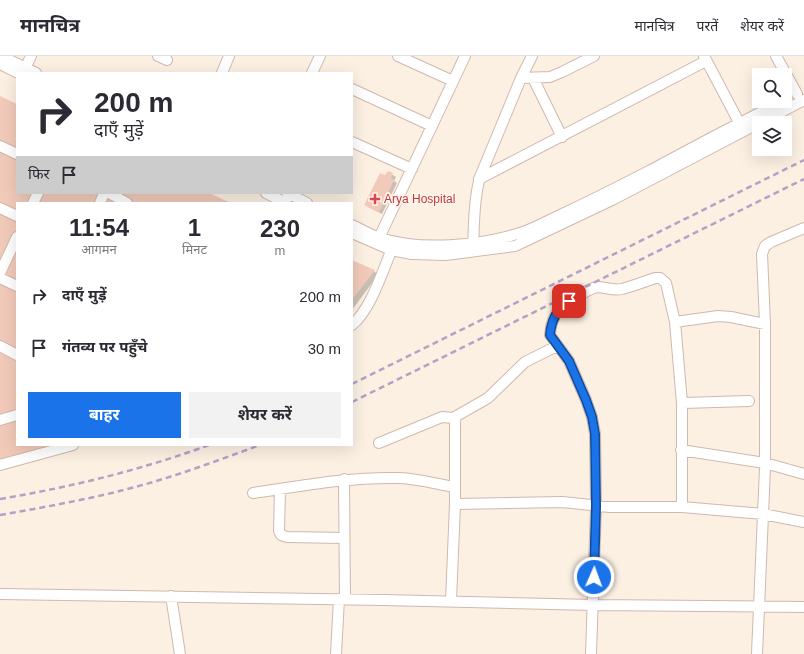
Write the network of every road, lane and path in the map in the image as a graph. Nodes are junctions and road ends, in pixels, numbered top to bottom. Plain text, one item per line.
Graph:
1 (1, 56) edge
2 (31, 56) edge
3 (229, 56) edge
4 (320, 56) edge
5 (398, 56) edge
6 (465, 56) edge
7 (532, 56) edge
8 (776, 56) edge
9 (591, 57) edge
10 (705, 59) edge
11 (0, 64) edge
12 (22, 71) edge
13 (222, 72) edge
14 (314, 72) edge
15 (521, 78) junction
16 (533, 78) junction
17 (453, 81) junction
18 (353, 89) edge
19 (802, 95) edge
20 (792, 98) edge
21 (772, 108) edge
22 (770, 116) edge
23 (752, 125) edge
24 (432, 126) junction
25 (741, 127) junction
26 (562, 137) junction
27 (353, 142) edge
28 (0, 146) edge
29 (16, 154) edge
30 (412, 168) junction
31 (479, 180) junction
32 (111, 194) edge
33 (270, 194) edge
34 (291, 200) edge
35 (125, 202) edge
36 (0, 208) edge
37 (16, 216) edge
38 (353, 225) edge
39 (804, 228) edge
40 (353, 233) edge
41 (16, 238) edge
42 (379, 238) junction
43 (393, 246) junction
44 (473, 247) junction
45 (0, 273) edge
46 (0, 278) edge
47 (16, 286) edge
48 (675, 322) junction
49 (353, 324) edge
50 (765, 324) junction
51 (0, 346) edge
52 (557, 346) junction
53 (16, 354) edge
54 (749, 401) dead end
55 (682, 403) junction
56 (16, 415) edge
57 (453, 418) junction
58 (0, 420) edge
59 (379, 443) dead end
60 (69, 446) edge
61 (681, 450) junction
62 (765, 463) junction
63 (0, 465) edge
64 (804, 474) edge
65 (344, 479) junction
66 (454, 487) junction
67 (280, 489) junction
68 (253, 493) dead end
69 (455, 504) junction
70 (596, 506) junction
71 (682, 507) junction
72 (763, 514) junction
73 (804, 522) edge
74 (344, 538) junction
75 (0, 594) edge
76 (171, 596) junction
77 (342, 599) junction
78 (451, 602) junction
79 (593, 605) junction
80 (759, 606) junction
81 (804, 607) edge
82 (180, 654) edge
83 (336, 654) edge
84 (591, 654) edge
85 (757, 654) edge

1 - 12 street
2 - 12 street
3 - 13 street
4 - 14 street
5 - 17 street
6 - 17 street
7 - 15 street
8 - 19 street
9 - 16 street
10 - 25 street
10 - 26 street
11 - 12 street
15 - 16 street
15 - 31 street
16 - 26 street
17 - 24 street
18 - 24 street
19 - 20 street
19 - 22 street
21 - 25 street
23 - 25 street
24 - 30 street
25 - 44 street
26 - 31 street
27 - 30 street
28 - 29 street
30 - 42 street
31 - 44 street
32 - 35 street
33 - 34 street
36 - 37 street
38 - 42 street
39 - 50 street
40 - 43 street
41 - 45 street
42 - 43 street
43 - 44 street
43 - 49 street
46 - 47 street
48 - 50 street
48 - 52 street
48 - 55 street
50 - 62 street
51 - 53 street
52 - 57 street
52 - 70 street
54 - 55 street
55 - 61 street
56 - 58 street
57 - 59 street
57 - 66 street
60 - 63 street
61 - 62 street
61 - 71 street
62 - 64 street
62 - 72 street
65 - 66 street
65 - 67 street
65 - 74 street
66 - 69 street
67 - 68 street
67 - 74 street
69 - 70 street
69 - 78 street
70 - 71 street
70 - 79 street
71 - 72 street
72 - 73 street
72 - 80 street
74 - 77 street
75 - 76 street
76 - 77 street
76 - 82 street
77 - 78 street
77 - 83 street
78 - 79 street
79 - 80 street
79 - 84 street
80 - 81 street
80 - 85 street

